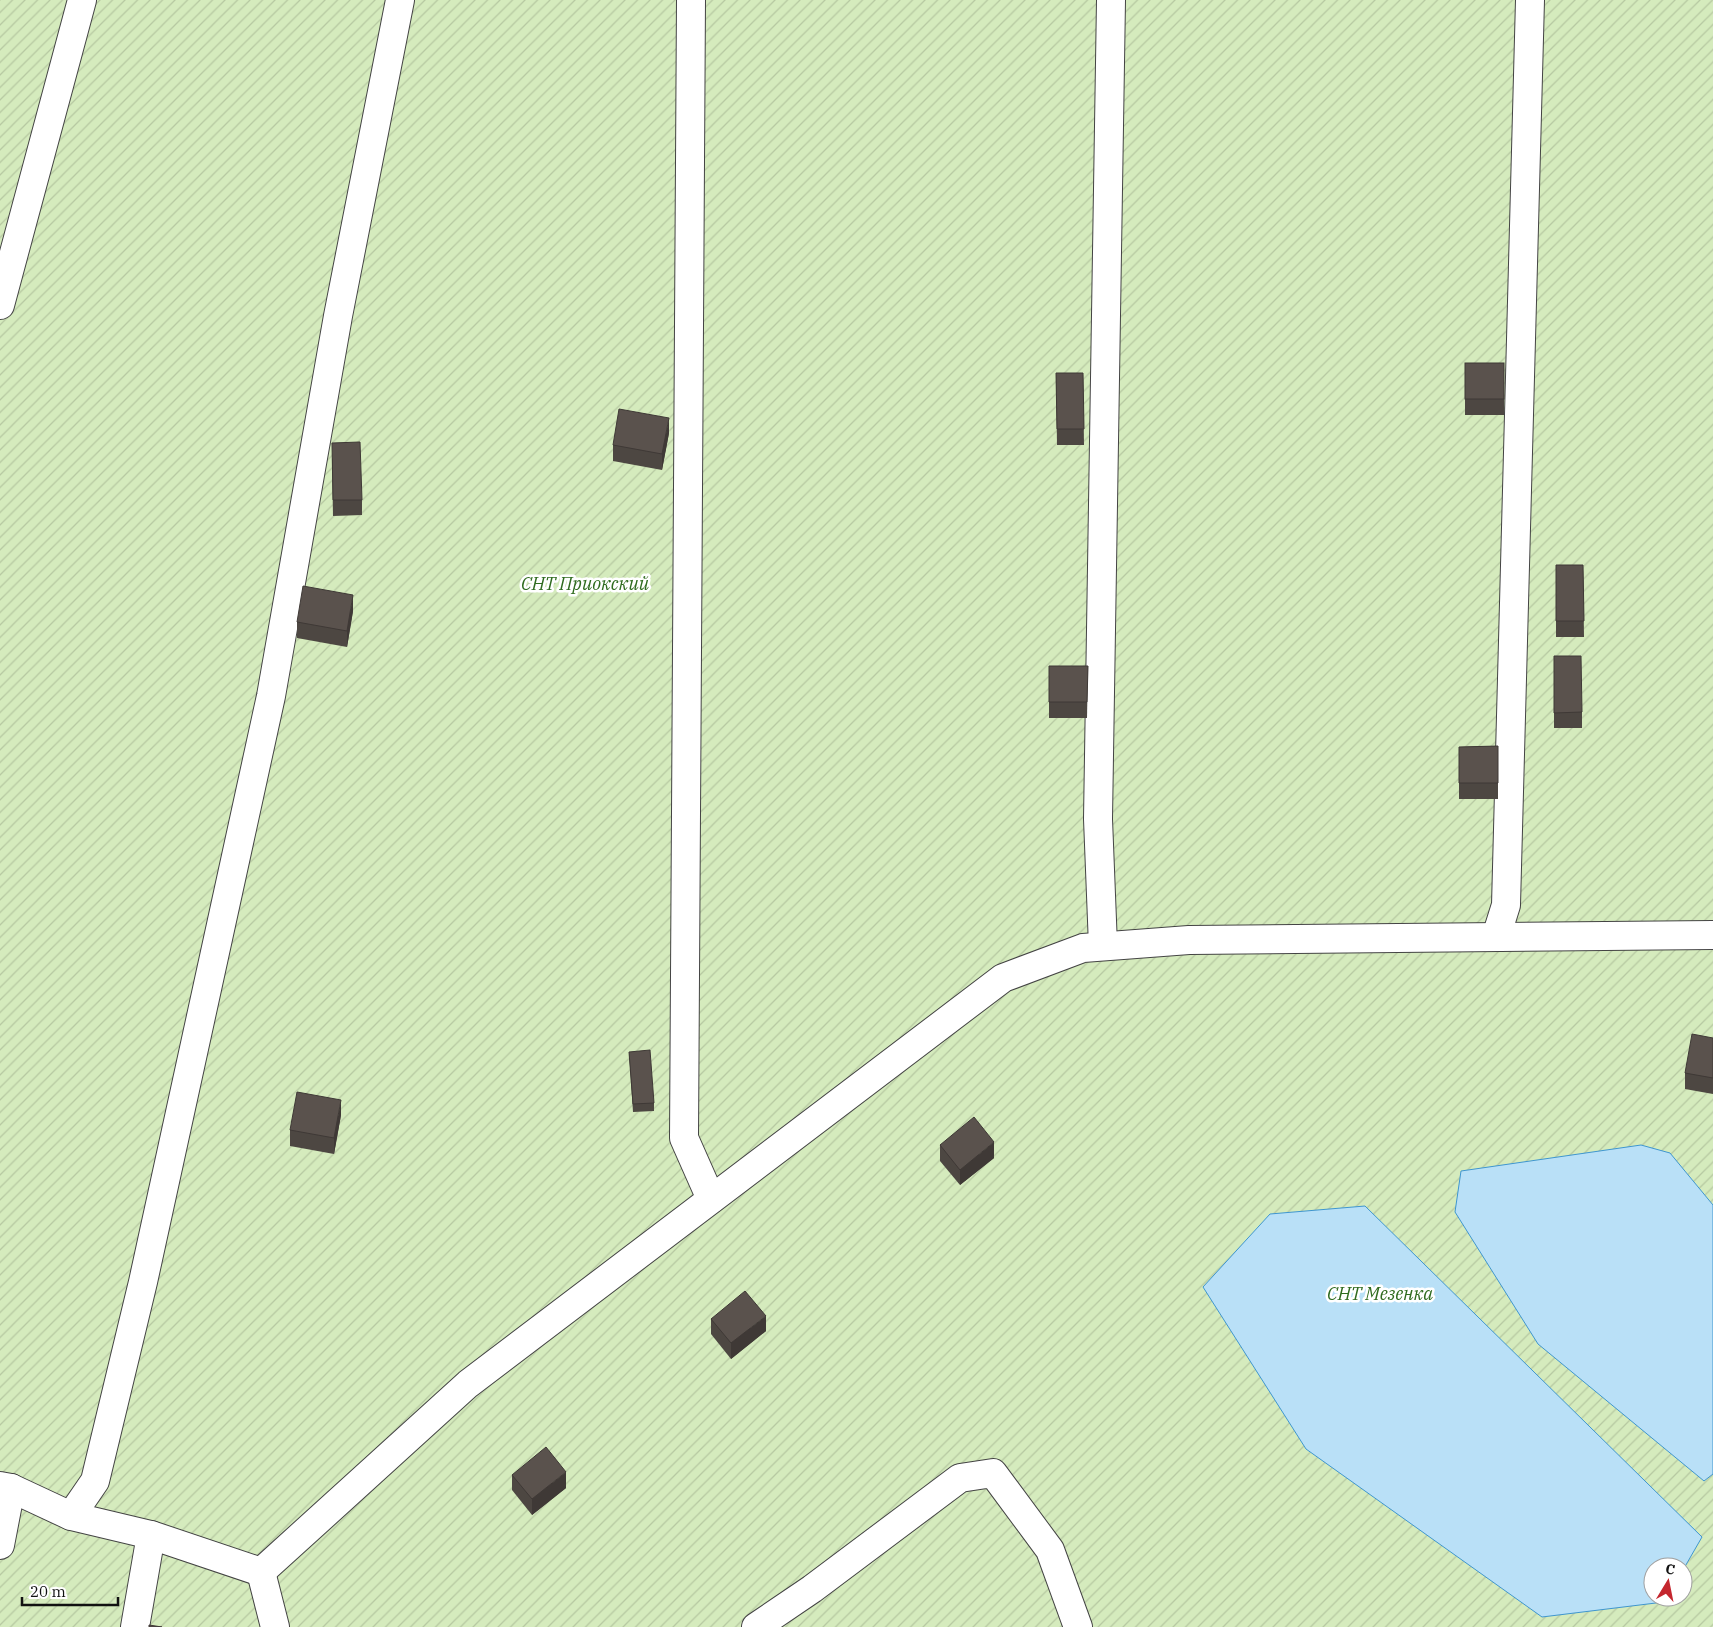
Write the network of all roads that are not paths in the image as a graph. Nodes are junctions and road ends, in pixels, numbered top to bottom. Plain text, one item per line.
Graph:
1 (82, 0) edge
2 (400, 0) edge
3 (691, 0) edge
4 (1112, 0) edge
5 (1530, 0) edge
6 (0, 305) edge
7 (1713, 935) edge
8 (1496, 937) junction
9 (1103, 946) junction
10 (712, 1199) junction
11 (5, 1487) edge
12 (71, 1516) junction
13 (151, 1535) junction
14 (0, 1545) edge
15 (261, 1572) junction
16 (135, 1627) edge
17 (276, 1627) edge
18 (756, 1627) edge
19 (1078, 1627) edge

1 - 6 street
2 - 12 street
3 - 10 street
4 - 9 street
5 - 8 street
7 - 8 street
8 - 9 street
9 - 10 street
10 - 15 street
11 - 12 street
11 - 14 street
12 - 13 street
13 - 15 street
13 - 16 street
15 - 17 street
18 - 19 street

